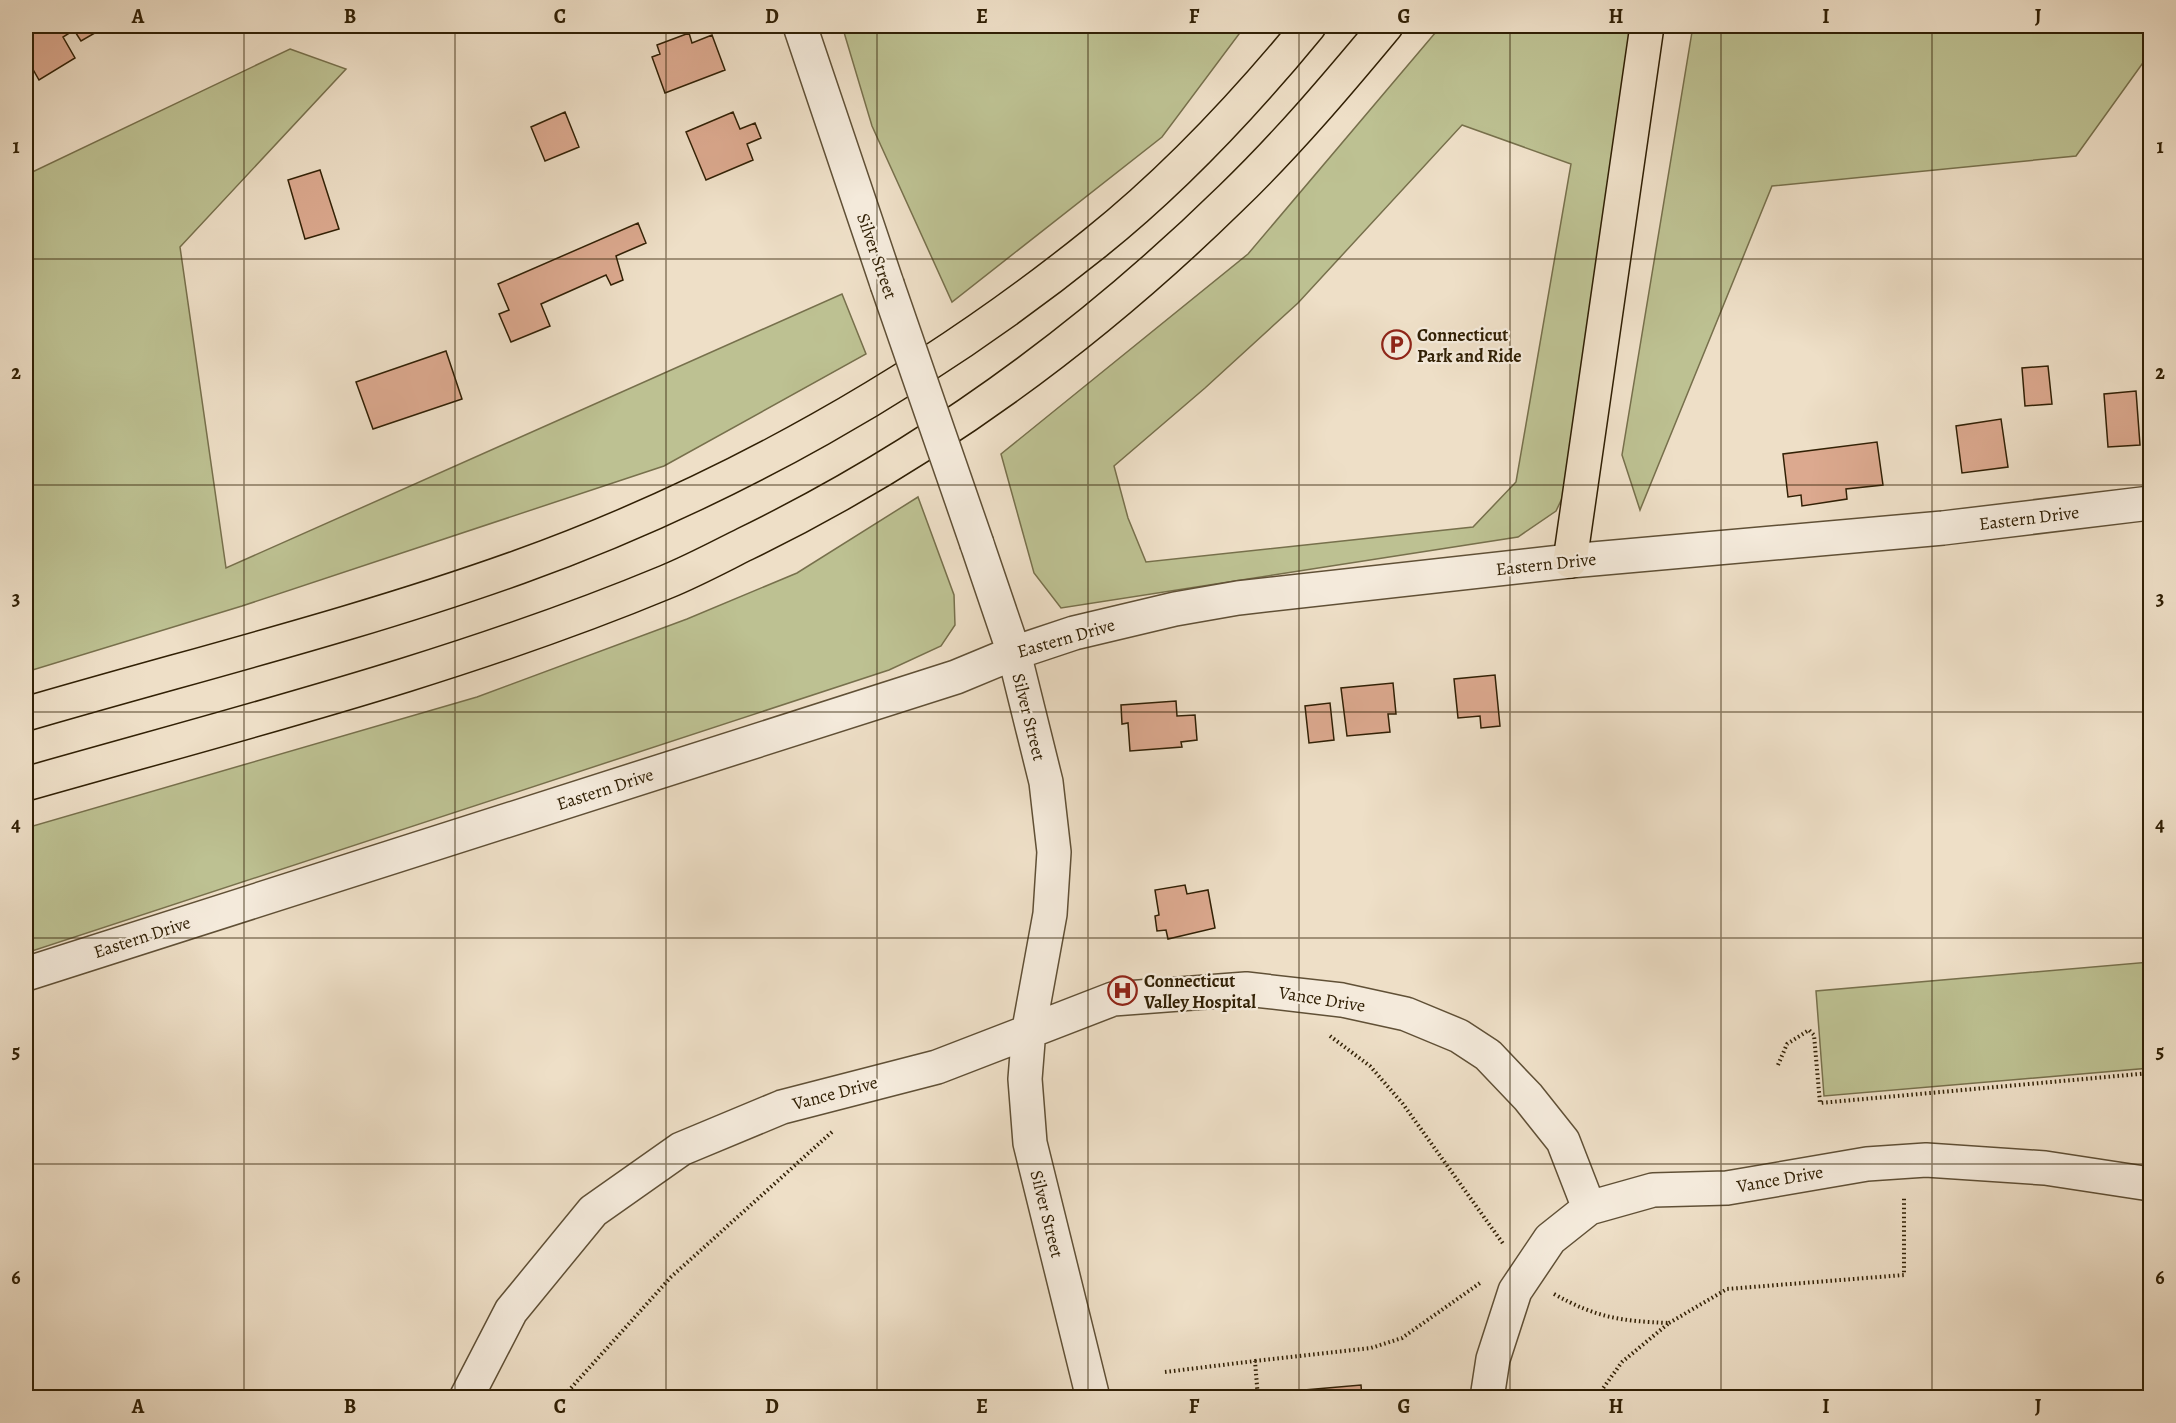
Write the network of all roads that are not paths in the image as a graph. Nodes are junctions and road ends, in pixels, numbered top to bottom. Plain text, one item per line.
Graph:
1 (800, 26) edge
2 (1309, 26) edge
3 (1386, 26) edge
4 (1647, 26) edge
5 (2151, 503) edge
6 (1570, 561) junction
7 (1014, 653) junction
8 (26, 714) edge
9 (26, 784) edge
10 (26, 974) edge
11 (1029, 1029) junction
12 (2151, 1184) edge
13 (1589, 1208) junction
14 (466, 1398) edge
15 (1093, 1398) edge
16 (1487, 1398) edge

1 - 7 street, Silver Street, bridge
2 - 8 highway
3 - 9 highway
4 - 6 highway
5 - 6 street, Eastern Drive
6 - 7 street, Eastern Drive
7 - 10 street, Eastern Drive
7 - 11 street, Silver Street
11 - 13 street, Vance Drive
11 - 14 street, Vance Drive
11 - 15 street, Silver Street
12 - 13 street, Vance Drive
13 - 16 street

